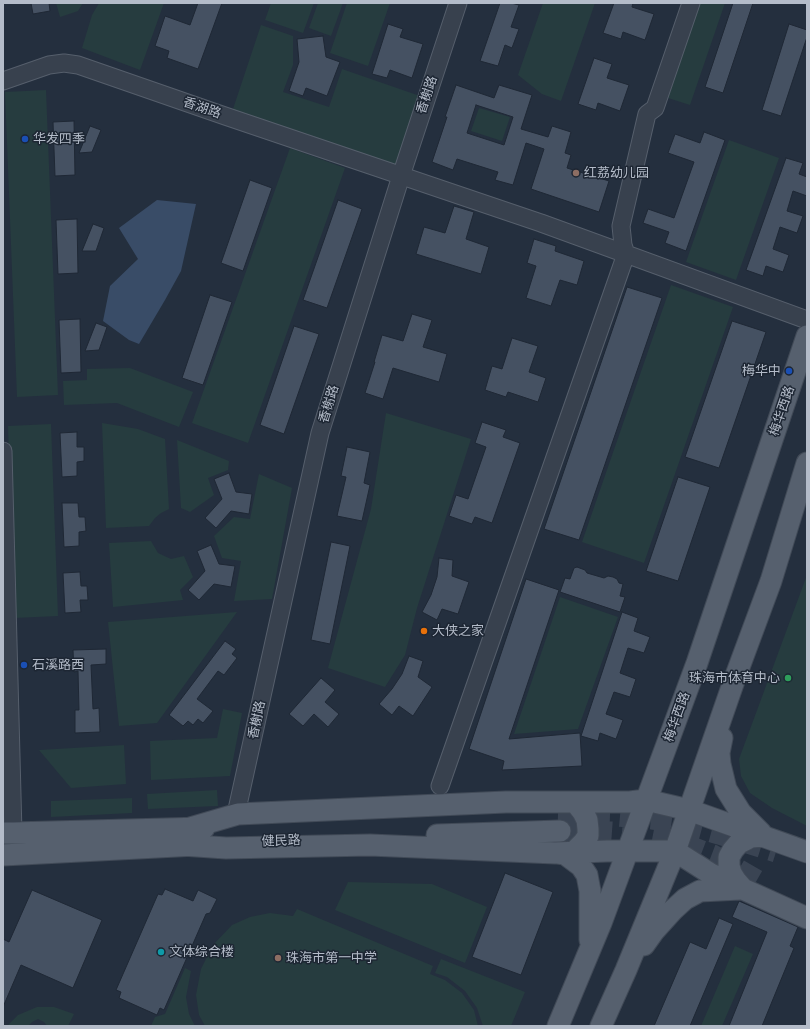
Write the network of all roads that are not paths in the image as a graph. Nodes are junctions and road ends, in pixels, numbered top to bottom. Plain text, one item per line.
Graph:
1 (458, 3) edge
2 (691, 3) edge
3 (3, 82) edge
4 (401, 176) junction
5 (626, 254) junction
6 (807, 320) edge
7 (807, 336) edge
8 (3, 451) edge
9 (807, 463) edge
10 (735, 678) junction
11 (440, 786) dead end
12 (646, 800) junction
13 (576, 803) junction
14 (689, 810) junction
15 (236, 814) junction
16 (559, 822) tunnel mouth
17 (8, 833) edge
18 (186, 837) junction
19 (770, 844) junction
20 (628, 851) junction
21 (675, 851) junction
22 (565, 852) junction
23 (807, 852) edge
24 (3, 856) edge
25 (807, 866) edge
26 (752, 886) junction
27 (807, 902) edge
28 (807, 918) edge
29 (590, 948) junction
30 (626, 970) junction
31 (558, 1026) edge
32 (601, 1026) edge

1 - 4 street, 香榭路
2 - 5 street
3 - 4 street, 香湖路
4 - 5 street, 香湖路
4 - 15 street, 香榭路
5 - 6 street, 香湖路
5 - 11 street
7 - 12 main road, 梅华西路
8 - 17 street
9 - 10 main road
10 - 14 main road
10 - 19 main road
12 - 13 main road
12 - 14 main road
12 - 20 main road, 梅华西路
13 - 15 main road
13 - 22 main road
14 - 19 main road
14 - 21 main road
15 - 18 main road
16 - 18 main road, 健民路
17 - 18 main road, 健民路
18 - 22 main road
18 - 24 main road, 健民路
19 - 23 main road
19 - 25 main road
19 - 26 main road
20 - 21 main road
20 - 22 main road
20 - 29 main road, 梅华西路
21 - 26 main road
21 - 30 main road
22 - 29 main road
26 - 27 main road
26 - 28 main road
26 - 30 main road
29 - 31 main road, 梅华西路
30 - 32 main road

